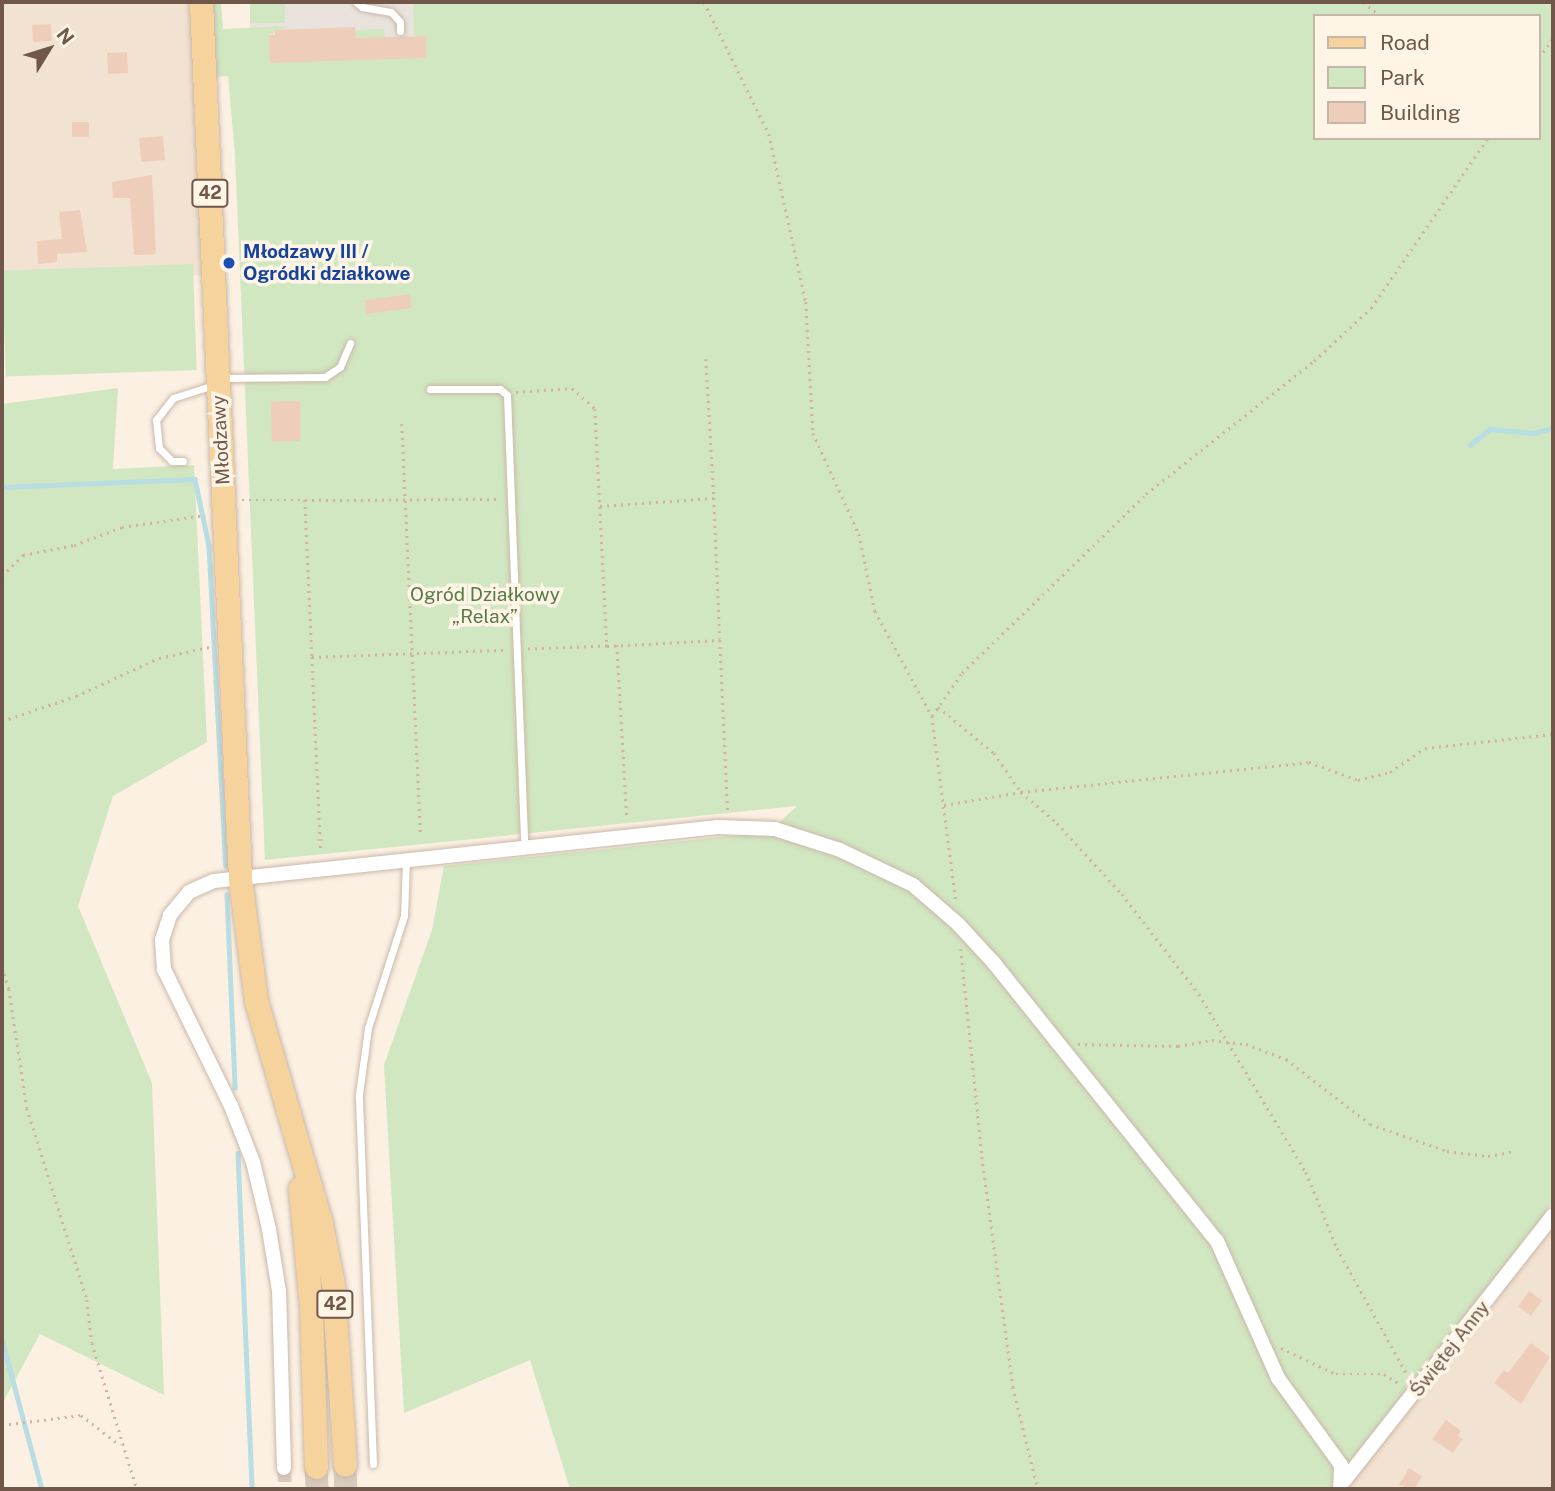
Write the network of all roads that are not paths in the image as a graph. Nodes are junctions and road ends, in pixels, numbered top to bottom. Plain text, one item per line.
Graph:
1 (201, 2) edge
2 (356, 2) edge
3 (400, 31) dead end
4 (350, 343) dead end
5 (218, 381) junction
6 (430, 389) dead end
7 (183, 461) dead end
8 (524, 848) junction
9 (406, 860) junction
10 (240, 879) junction
11 (296, 1147) junction
12 (1553, 1215) edge
13 (373, 1464) dead end
14 (345, 1465) tunnel mouth
15 (316, 1466) tunnel mouth
16 (284, 1468) tunnel mouth
17 (1342, 1486) edge

1 - 5 main road, Młodzawy / 42
2 - 3 lane
4 - 5 lane
5 - 7 lane
5 - 10 main road, Młodzawy / 42
6 - 8 lane
8 - 9 street
8 - 17 street
9 - 10 street
9 - 13 lane
10 - 11 main road, 42
10 - 16 street
11 - 14 main road, 42
11 - 15 main road, 42
12 - 17 street, Świętej Anny

